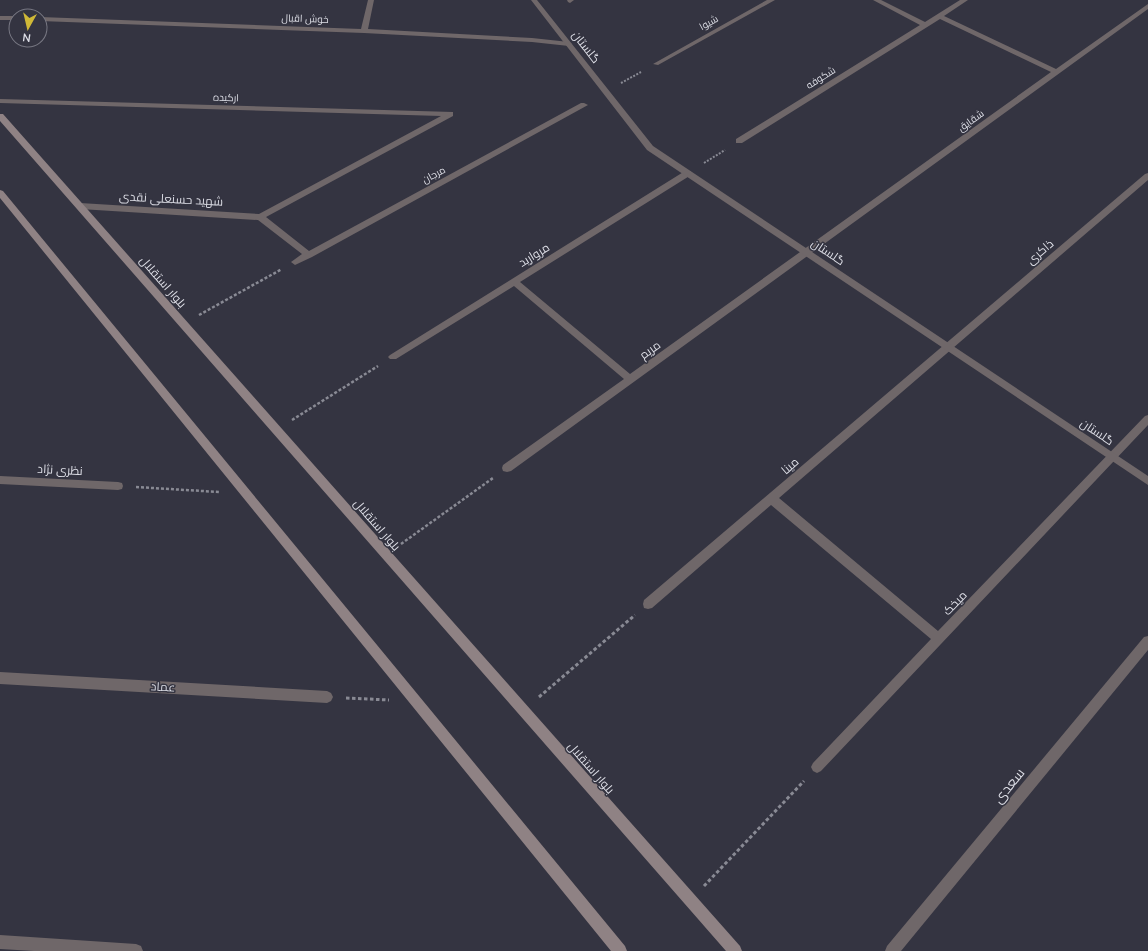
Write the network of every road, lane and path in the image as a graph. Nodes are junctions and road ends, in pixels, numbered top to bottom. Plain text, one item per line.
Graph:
1 (371, 0) edge
2 (534, 0) edge
3 (772, 0) edge
4 (876, 0) edge
5 (965, 0) edge
6 (1148, 6) edge
7 (939, 16) junction
8 (48, 19) edge
9 (925, 25) junction
10 (364, 31) junction
11 (569, 44) junction
12 (656, 64) joint
13 (1056, 72) junction
14 (606, 92) junction
15 (0, 101) edge
16 (584, 106) dead end
17 (0, 116) edge
18 (739, 141) joint
19 (688, 173) junction
20 (1148, 176) edge
21 (0, 193) edge
22 (80, 206) junction
23 (260, 217) junction
24 (806, 252) junction
25 (309, 254) junction
26 (295, 262) joint
27 (514, 281) junction
28 (183, 324) junction
29 (948, 347) junction
30 (393, 357) joint
31 (630, 379) junction
32 (1148, 419) edge
33 (276, 430) junction
34 (1112, 456) junction
35 (507, 468) joint
36 (0, 480) edge
37 (1148, 481) edge
38 (118, 486) joint
39 (245, 493) junction
40 (772, 498) junction
41 (386, 555) junction
42 (648, 604) joint
43 (939, 639) junction
44 (1148, 641) edge
45 (0, 678) edge
46 (326, 697) joint
47 (415, 701) junction
48 (523, 711) junction
49 (817, 767) joint
50 (690, 901) junction
51 (0, 942) edge
52 (136, 951) edge
53 (620, 951) edge
54 (735, 951) edge
55 (892, 951) edge

1 - 10 street
2 - 11 street, گلستان
3 - 12 street, شیوا
4 - 9 street
5 - 7 street, شکوفه
6 - 13 street, شقایق
7 - 9 street, شکوفه
7 - 13 street
8 - 10 street, خوش اقبال
9 - 18 street, شکوفه
10 - 11 street, خوش اقبال
11 - 14 street, گلستان
12 - 14 path
13 - 24 street, شقایق
14 - 19 street, گلستان
15 - 23 street, ارکیده
16 - 25 street, مرجان
17 - 22 main road, بلوار استقلال
18 - 19 path
19 - 24 street, گلستان
19 - 27 street, مروارید
20 - 29 street, ذاکری
21 - 39 main road
22 - 23 street, شهید حسنعلی نقدی
22 - 28 main road, بلوار استقلال
23 - 25 street
24 - 29 street, گلستان
24 - 31 street, مریم
25 - 26 street, مرجان
26 - 28 path
27 - 30 street, مروارید
27 - 31 street
28 - 33 main road, بلوار استقلال
29 - 34 street, گلستان
29 - 40 street, مینا
30 - 33 path
31 - 35 street, مریم
32 - 34 street, میخک
33 - 41 main road, بلوار استقلال
34 - 37 street, گلستان
34 - 43 street, میخک
35 - 41 path
36 - 38 street, نظری نژاد
38 - 39 path
39 - 47 main road
40 - 42 street, مینا
40 - 43 street
41 - 48 main road, بلوار استقلال
42 - 48 path
43 - 49 street, میخک
44 - 55 street, سعدی
45 - 46 street, عماد
46 - 47 path
47 - 53 main road
48 - 50 main road, بلوار استقلال
49 - 50 path
50 - 54 main road, بلوار استقلال
51 - 52 street

